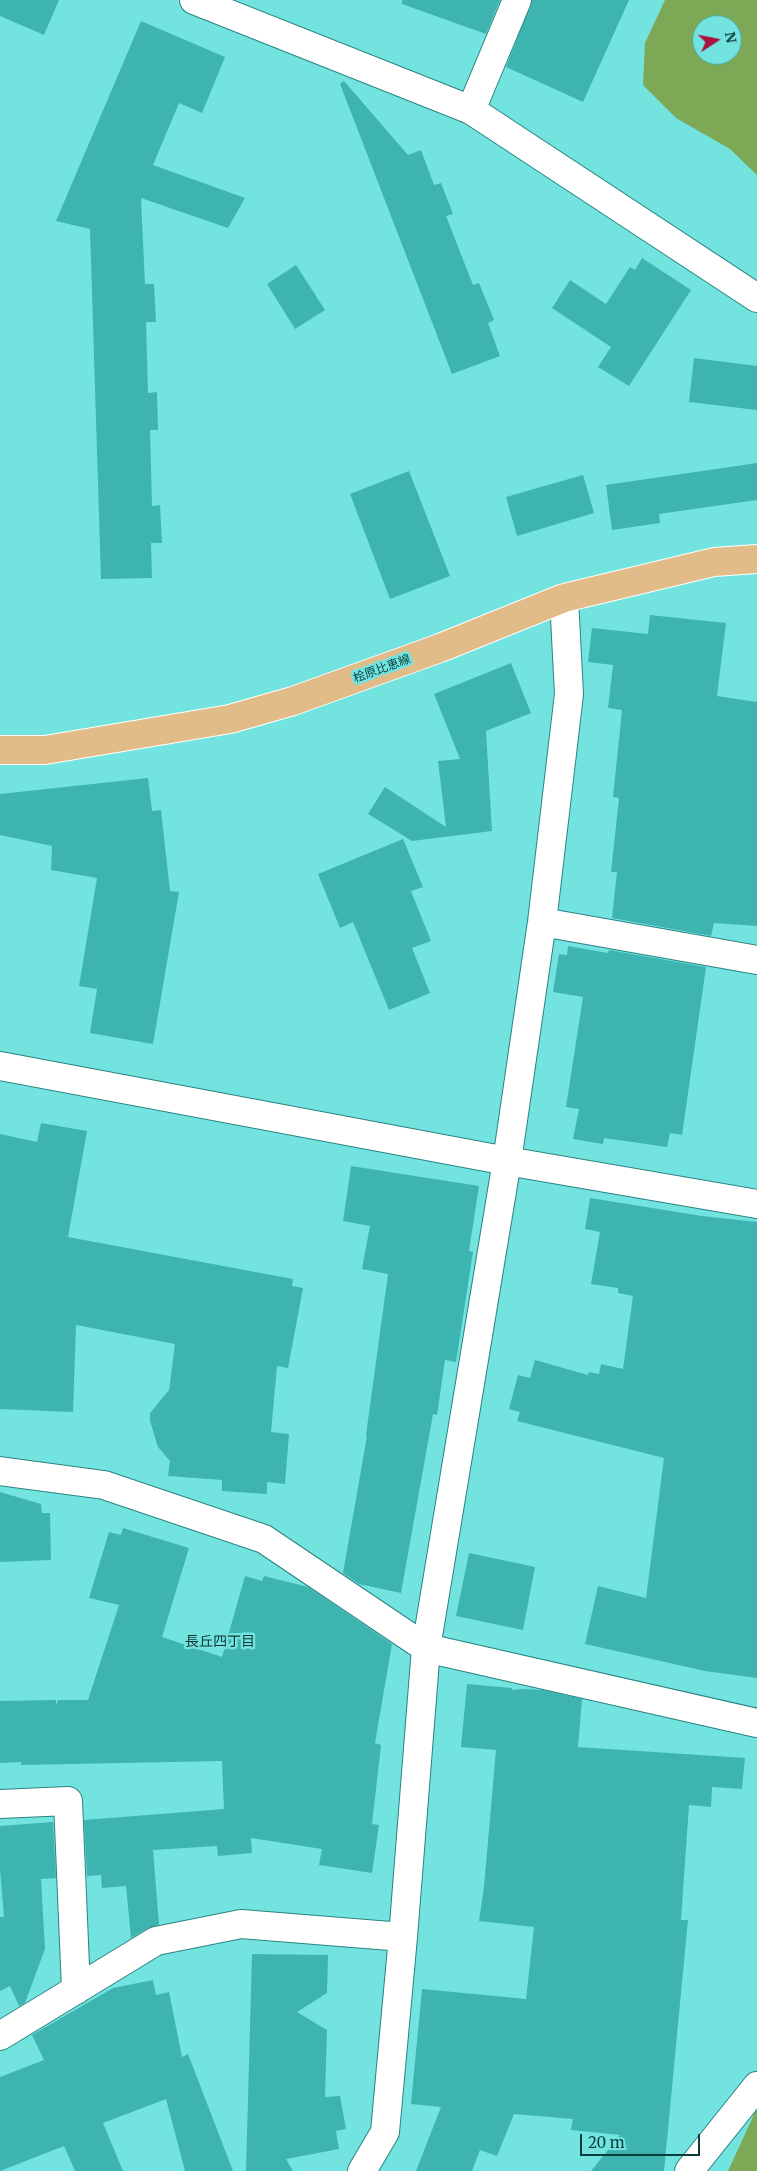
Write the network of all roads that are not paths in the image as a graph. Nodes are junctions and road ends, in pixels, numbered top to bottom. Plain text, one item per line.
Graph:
1 (194, 0) edge
2 (517, 0) edge
3 (471, 110) junction
4 (757, 298) edge
5 (757, 559) edge
6 (564, 598) junction
7 (0, 750) edge
8 (542, 922) junction
9 (757, 960) edge
10 (0, 1066) edge
11 (507, 1161) junction
12 (757, 1204) edge
13 (0, 1471) edge
14 (426, 1648) junction
15 (757, 1723) edge
16 (0, 1804) edge
17 (403, 1937) junction
18 (76, 1990) junction
19 (0, 2036) edge
20 (757, 2086) edge
21 (362, 2171) edge
22 (690, 2171) edge

1 - 3 street
2 - 3 street
3 - 4 street
5 - 6 main road, 桧原比恵線
6 - 7 main road, 桧原比恵線
6 - 8 street
8 - 9 street
8 - 11 street
10 - 11 street
11 - 12 street
11 - 14 street
13 - 14 street
14 - 15 street
14 - 17 street
16 - 18 street
17 - 18 street
17 - 21 street
18 - 19 street
20 - 22 street

